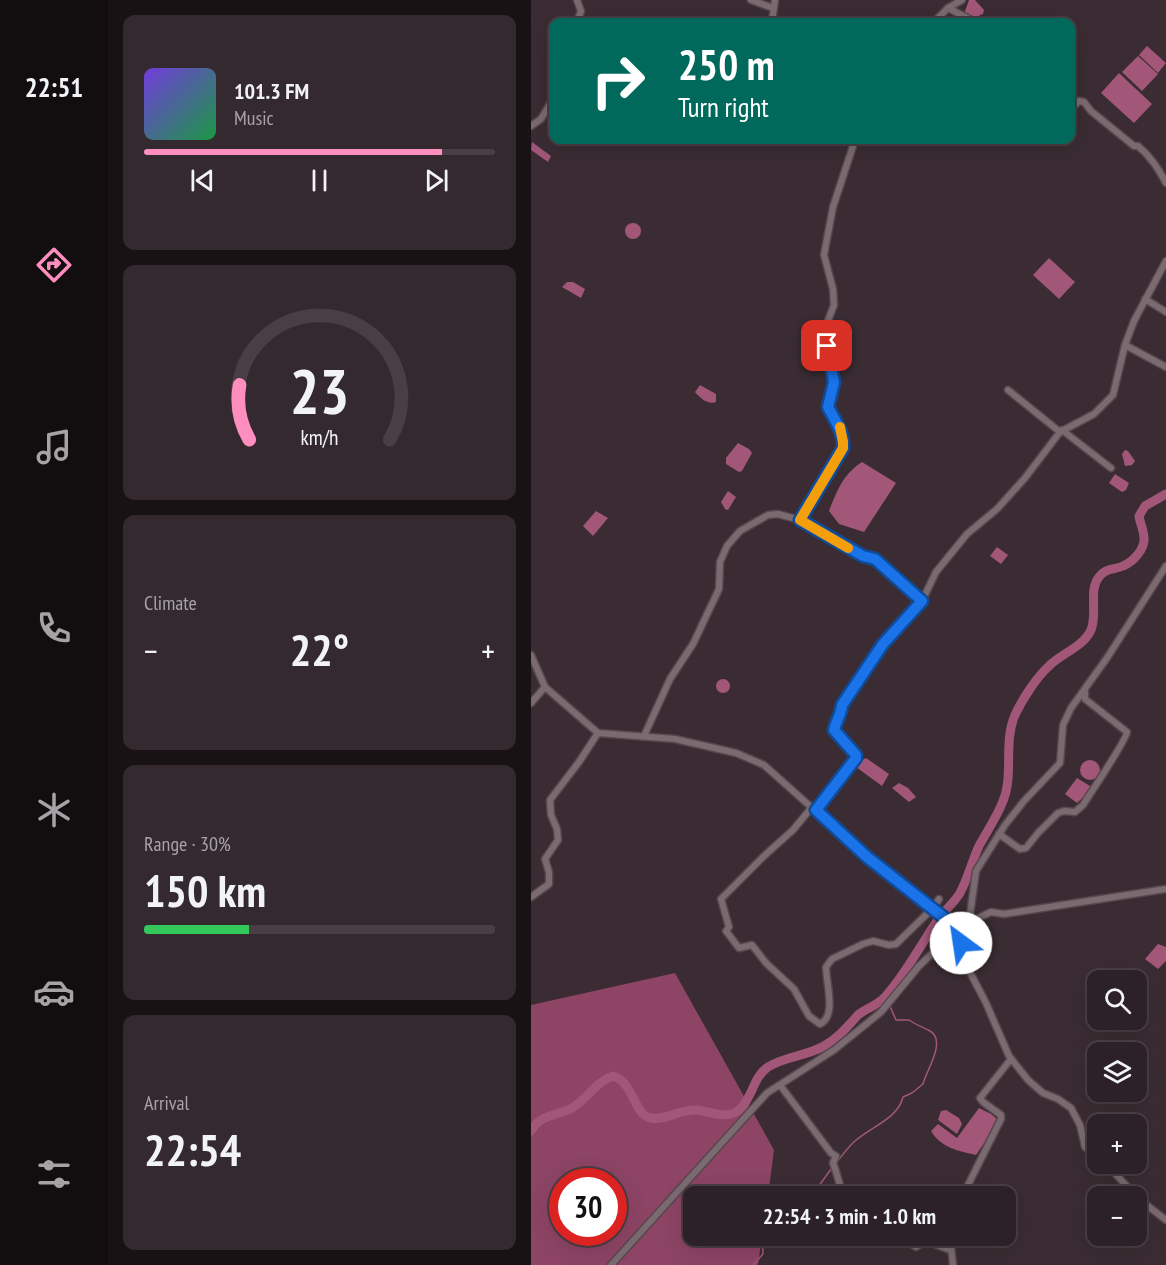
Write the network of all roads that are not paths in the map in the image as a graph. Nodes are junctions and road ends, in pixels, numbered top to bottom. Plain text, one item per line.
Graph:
1 (577, 0) edge
2 (751, 0) edge
3 (775, 0) edge
4 (962, 0) edge
5 (773, 8) junction
6 (948, 8) junction
7 (578, 18) edge
8 (772, 18) edge
9 (938, 18) edge
10 (967, 18) edge
11 (1075, 104) edge
12 (549, 106) edge
13 (531, 126) edge
14 (854, 144) edge
15 (1166, 183) edge
16 (1166, 261) edge
17 (1145, 299) junction
18 (1166, 312) edge
19 (1125, 345) junction
20 (1166, 367) edge
21 (1008, 390) dead end
22 (1061, 431) junction
23 (1111, 468) dead end
24 (800, 520) junction
25 (1166, 566) edge
26 (922, 601) junction
27 (531, 656) edge
28 (545, 687) junction
29 (1085, 691) junction
30 (531, 703) edge
31 (598, 733) junction
32 (644, 735) junction
33 (814, 809) junction
34 (999, 834) junction
35 (1166, 889) edge
36 (531, 897) edge
37 (939, 899) dead end
38 (935, 910) junction
39 (969, 922) junction
40 (958, 929) junction
41 (1011, 1059) junction
42 (780, 1085) junction
43 (1087, 1150) edge
44 (1115, 1174) edge
45 (840, 1186) edge
46 (968, 1186) edge
47 (1166, 1220) edge
48 (940, 1246) edge
49 (950, 1246) edge
50 (950, 1250) junction
51 (611, 1265) edge
52 (953, 1265) edge

1 - 7 street
2 - 5 street
3 - 5 street
4 - 6 street
5 - 8 street
6 - 9 street
6 - 10 street
11 - 15 street
12 - 13 street
14 - 24 street
16 - 17 street
17 - 18 street
17 - 19 street
19 - 20 street
19 - 22 street
21 - 22 street
22 - 23 street
22 - 26 street
24 - 26 street
24 - 32 street
25 - 29 street
26 - 33 street
27 - 28 street
28 - 30 street
28 - 31 street
29 - 34 street
29 - 34 street
31 - 32 street
31 - 36 street
32 - 33 street
33 - 38 street
33 - 38 street
34 - 39 street
35 - 39 street
37 - 38 street
38 - 40 street
39 - 40 street
40 - 41 street
40 - 42 street
41 - 43 street
41 - 46 street
42 - 45 street
42 - 51 street
44 - 47 street
48 - 50 street
49 - 50 street
50 - 52 street

